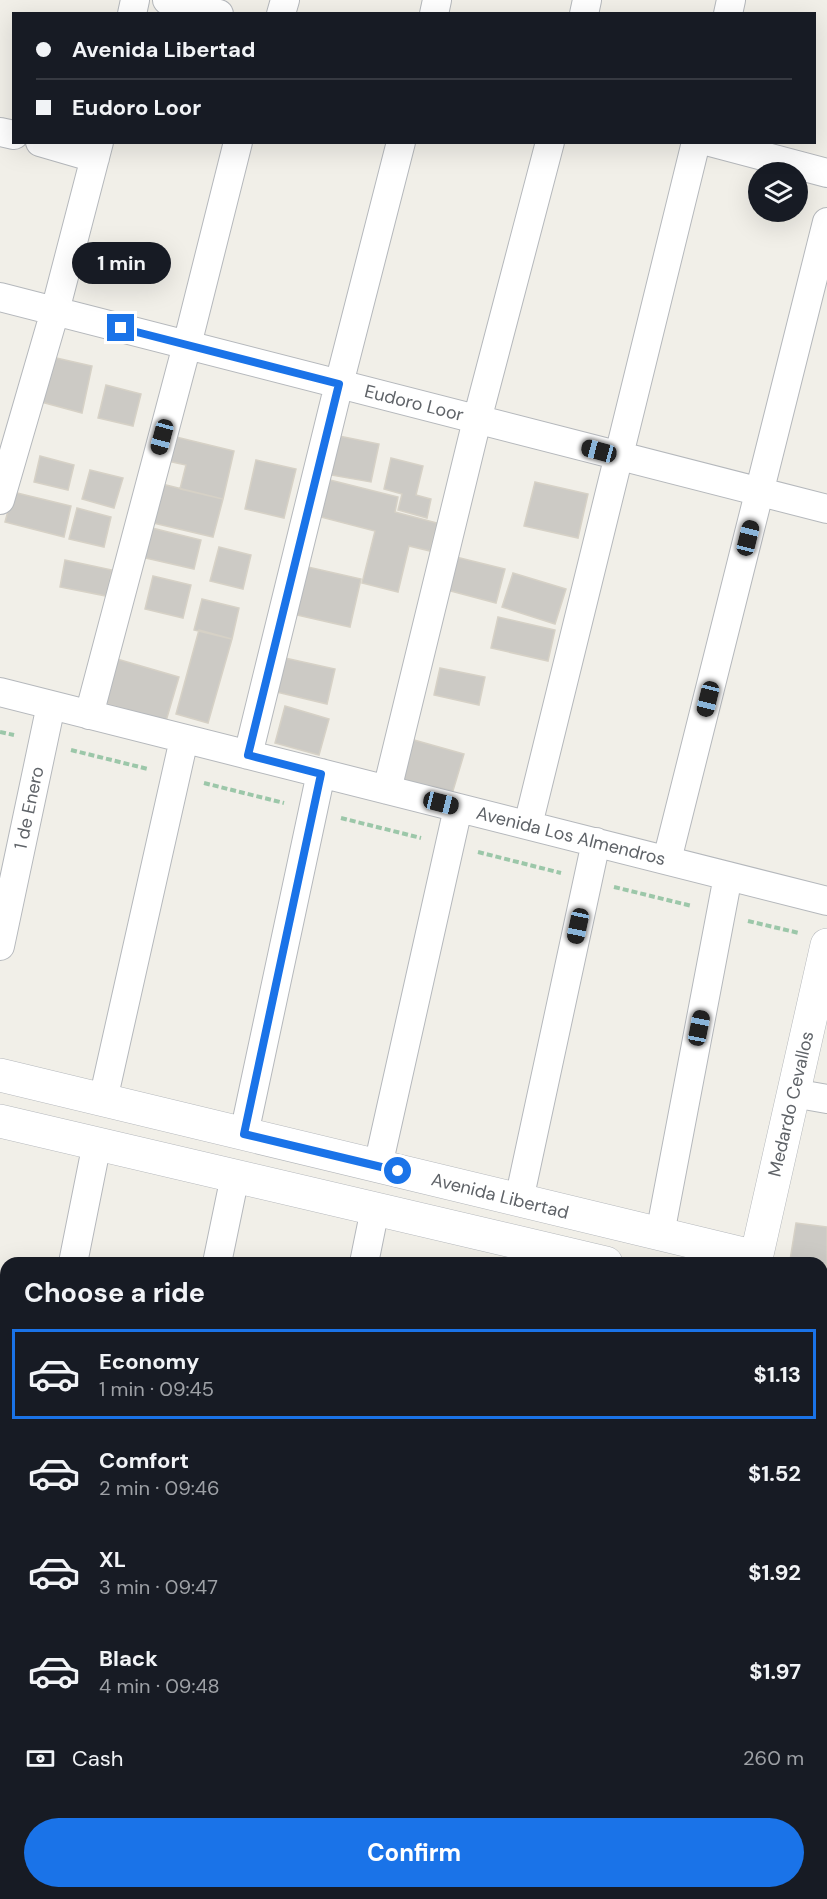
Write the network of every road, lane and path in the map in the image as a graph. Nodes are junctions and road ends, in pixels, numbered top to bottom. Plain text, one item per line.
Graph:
1 (167, 0) edge
2 (212, 12) edge
3 (54, 144) edge
4 (237, 144) edge
5 (400, 144) edge
6 (549, 144) edge
7 (696, 144) edge
8 (718, 144) edge
9 (97, 150) edge
10 (827, 173) edge
11 (827, 222) edge
12 (0, 297) edge
13 (55, 311) junction
14 (187, 345) junction
15 (339, 384) junction
16 (477, 420) junction
17 (619, 456) junction
18 (759, 492) junction
19 (0, 500) edge
20 (827, 509) edge
21 (0, 692) edge
22 (51, 705) junction
23 (89, 715) junction
24 (0, 732) edge
25 (184, 739) junction
26 (43, 743) junction
27 (248, 755) junction
28 (321, 774) junction
29 (176, 776) junction
30 (387, 790) junction
31 (459, 808) junction
32 (313, 811) junction
33 (528, 825) junction
34 (596, 842) junction
35 (450, 845) junction
36 (667, 860) junction
37 (728, 876) junction
38 (588, 880) junction
39 (827, 901) edge
40 (720, 914) junction
41 (815, 940) edge
42 (0, 946) edge
43 (0, 1075) edge
44 (793, 1093) junction
45 (827, 1099) edge
46 (103, 1100) junction
47 (0, 1121) edge
48 (244, 1134) junction
49 (97, 1143) junction
50 (378, 1166) junction
51 (235, 1176) junction
52 (519, 1200) junction
53 (375, 1209) junction
54 (660, 1234) junction
55 (518, 1253) edge
56 (74, 1257) edge
57 (218, 1257) edge
58 (365, 1257) edge
59 (553, 1257) edge
60 (744, 1257) edge
61 (756, 1257) edge

1 - 2 street
3 - 9 street
4 - 14 street
5 - 15 street
6 - 16 street
7 - 17 street
8 - 10 street
9 - 13 street
11 - 18 street
12 - 13 street, Eudoro Loor
13 - 14 street, Eudoro Loor
13 - 19 street
14 - 15 street, Eudoro Loor
14 - 23 street
15 - 16 street, Eudoro Loor
15 - 27 street
16 - 17 street, Eudoro Loor
16 - 30 street
17 - 18 street, Eudoro Loor
17 - 33 street
18 - 20 street, Eudoro Loor
18 - 36 street
21 - 22 street, Avenida Los Almendros
22 - 23 street, Avenida Los Almendros
22 - 26 street, 1 de Enero
23 - 25 street, Avenida Los Almendros
24 - 26 path
25 - 27 street, Avenida Los Almendros
25 - 29 street
26 - 29 path
26 - 42 street, 1 de Enero
27 - 28 street, Avenida Los Almendros
28 - 30 street, Avenida Los Almendros
28 - 32 street
29 - 32 path
29 - 46 street
30 - 31 street, Avenida Los Almendros
31 - 33 street, Avenida Los Almendros
31 - 35 street
32 - 35 path
32 - 48 street
33 - 34 street, Avenida Los Almendros
34 - 36 street, Avenida Los Almendros
34 - 38 street
35 - 38 path
35 - 50 street
36 - 37 street, Avenida Los Almendros
37 - 39 street, Avenida Los Almendros
37 - 40 street
38 - 40 path
38 - 52 street
40 - 41 path
40 - 54 street
41 - 44 street, Medardo Cevallos
43 - 46 street, Avenida Libertad
44 - 45 street
44 - 61 street, Medardo Cevallos
46 - 48 street, Avenida Libertad
47 - 49 street
48 - 50 street, Avenida Libertad
49 - 51 street
49 - 56 street
50 - 52 street, Avenida Libertad
51 - 53 street
51 - 57 street
52 - 54 street, Avenida Libertad
53 - 55 street
53 - 58 street
54 - 60 street, Avenida Libertad
55 - 59 street

